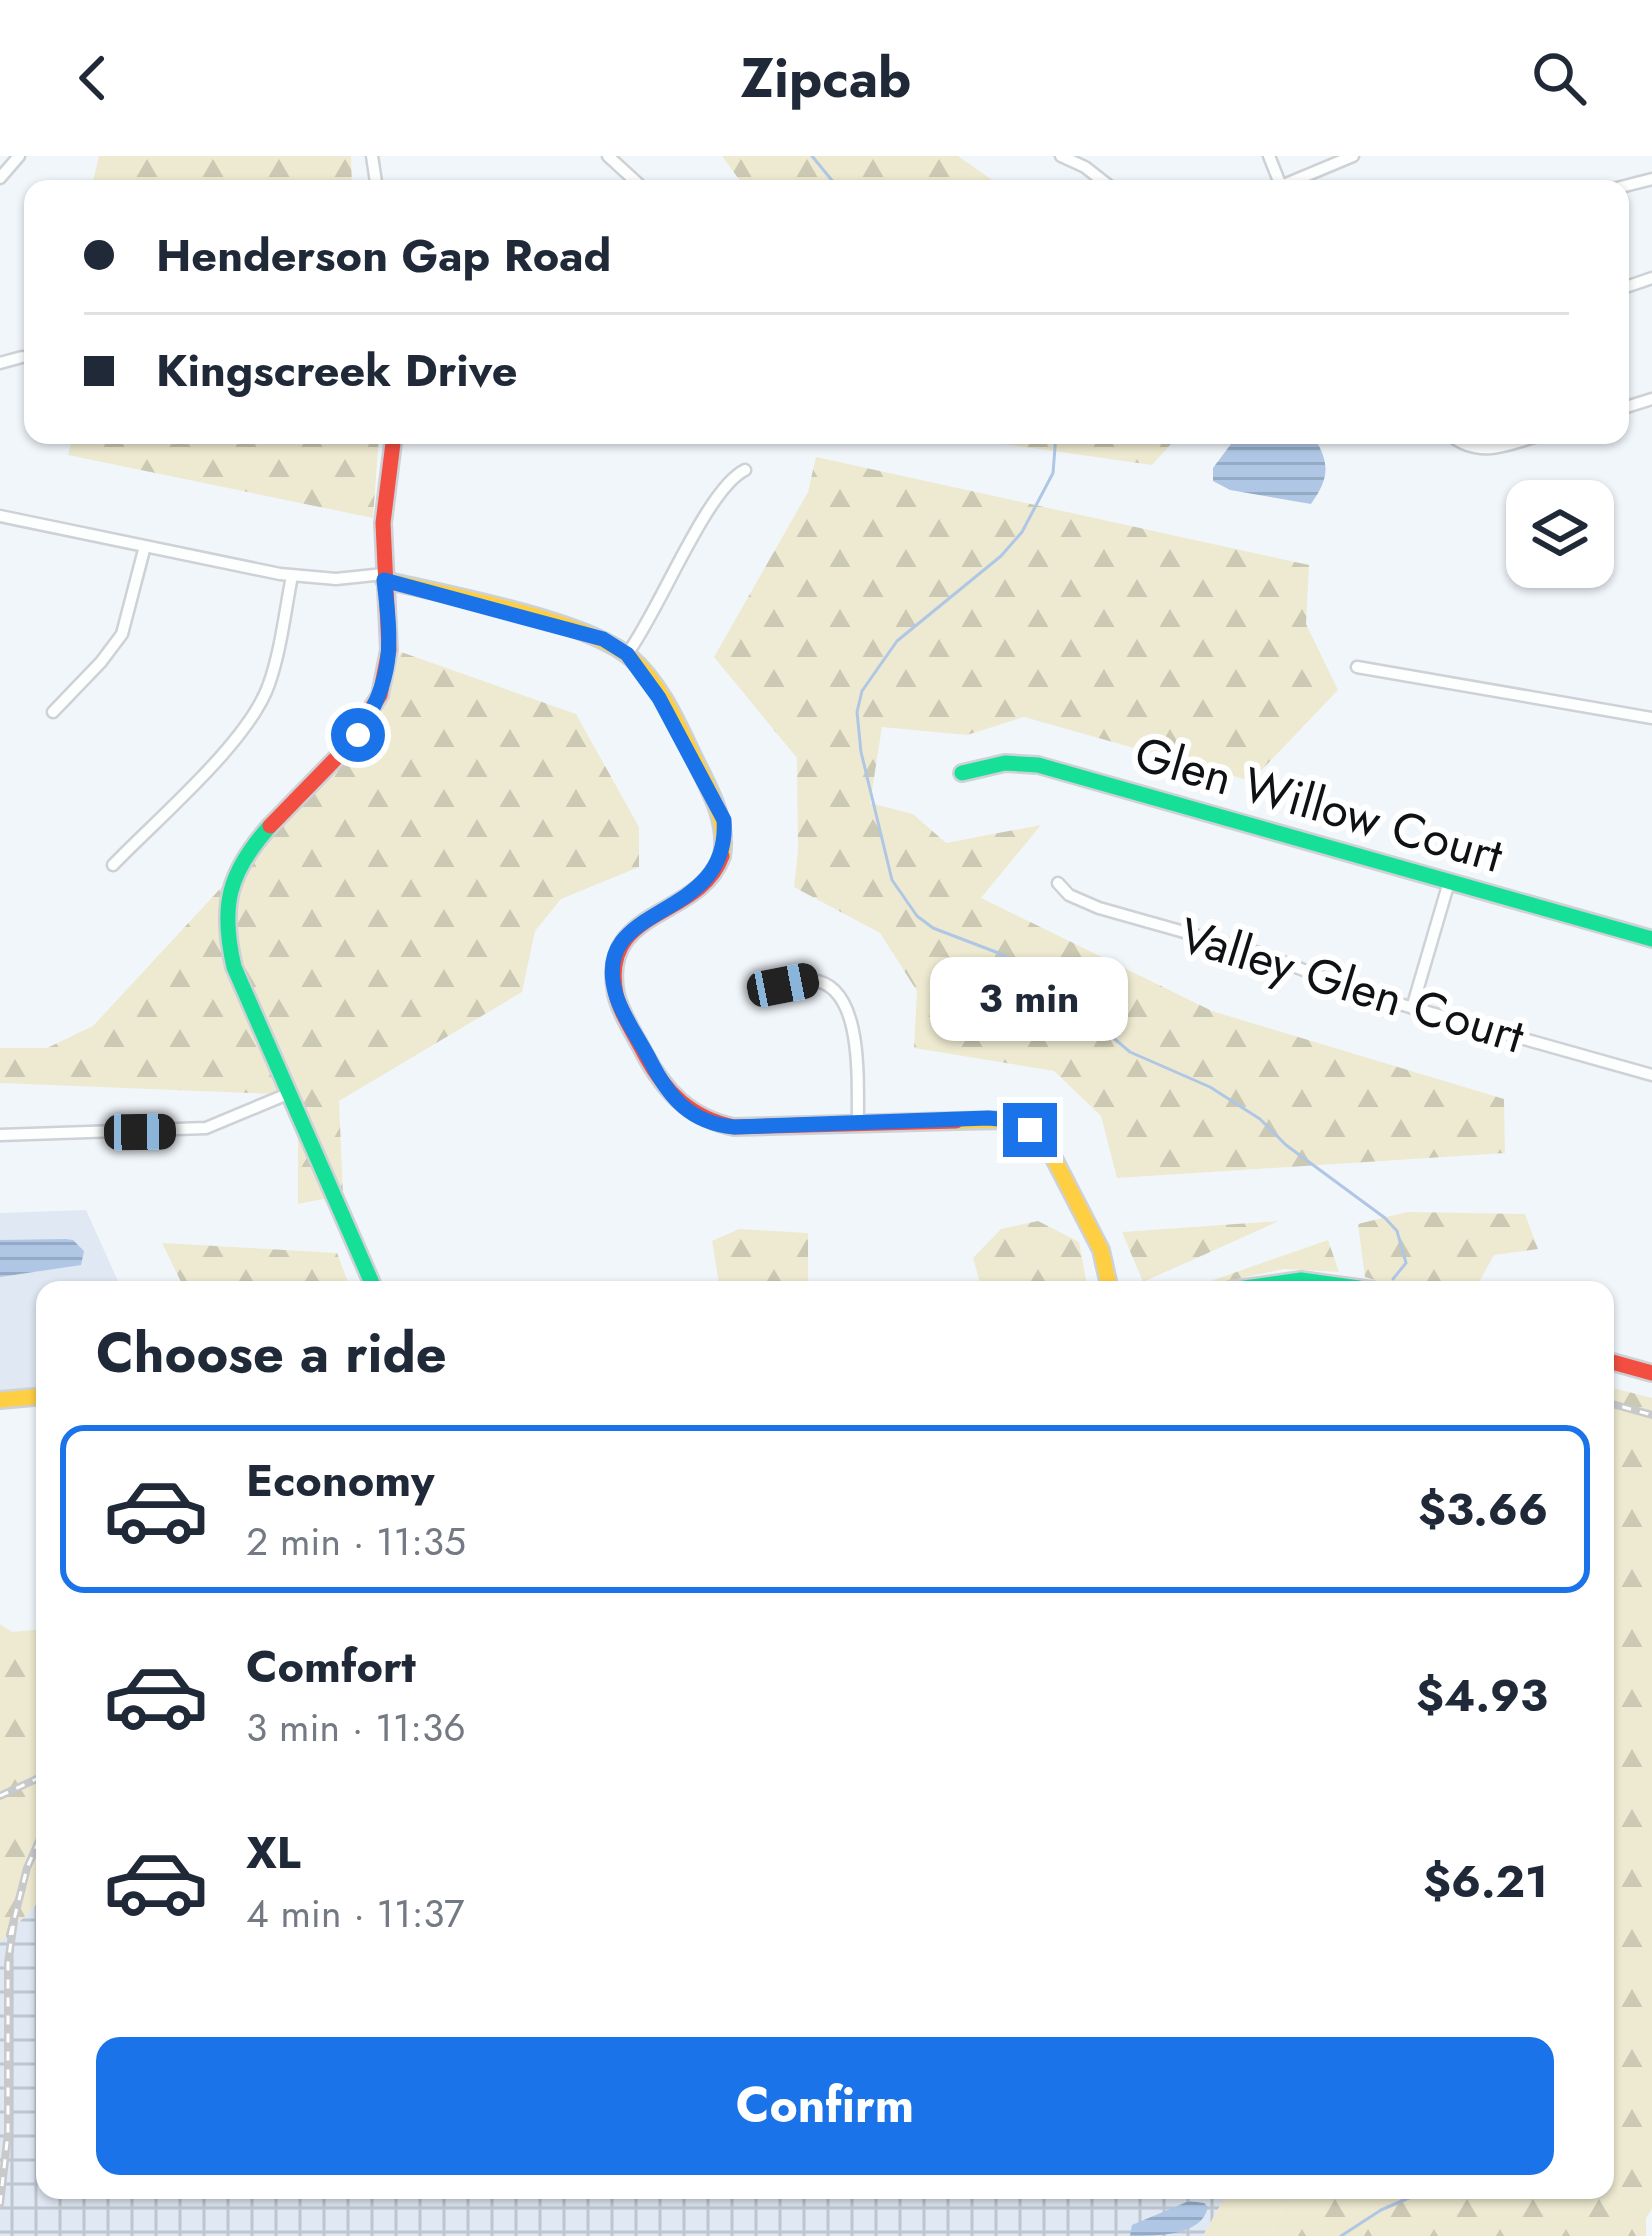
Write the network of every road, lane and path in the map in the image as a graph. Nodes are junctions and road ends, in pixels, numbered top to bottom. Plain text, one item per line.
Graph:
1 (19, 156) edge
2 (608, 156) edge
3 (1061, 156) edge
4 (1353, 156) edge
5 (0, 178) edge
6 (634, 180) edge
7 (1102, 180) edge
8 (1297, 180) edge
9 (22, 357) dead end
10 (0, 363) edge
11 (393, 444) edge
12 (1467, 444) edge
13 (1509, 444) edge
14 (746, 470) dead end
15 (0, 516) edge
16 (146, 546) junction
17 (292, 576) junction
18 (384, 577) junction
19 (627, 654) junction
20 (1357, 668) dead end
21 (53, 712) dead end
22 (1652, 718) edge
23 (962, 773) dead end
24 (113, 865) dead end
25 (1449, 882) junction
26 (1058, 883) dead end
27 (1652, 939) edge
28 (783, 985) dead end
29 (1412, 1008) junction
30 (1652, 1075) edge
31 (290, 1093) junction
32 (858, 1123) junction
33 (0, 1136) edge
34 (371, 1281) edge
35 (1108, 1281) edge
36 (1276, 1281) edge
37 (1329, 1281) edge
38 (1614, 1362) edge
39 (1652, 1373) edge
40 (36, 1397) edge
41 (0, 1400) edge

1 - 5 street
2 - 6 street
3 - 7 street
4 - 8 street
9 - 10 street
11 - 18 street
12 - 13 street
14 - 19 street
15 - 16 street
16 - 17 street
16 - 21 street
17 - 18 street
17 - 24 street
18 - 19 street
18 - 31 street
19 - 32 street
20 - 22 street
23 - 25 street, Glen Willow Court
25 - 27 street, Glen Willow Court
25 - 29 street
26 - 29 street, Valley Glen Court
28 - 32 street
29 - 30 street, Valley Glen Court
31 - 33 street
31 - 34 street
32 - 35 street
36 - 37 street
38 - 39 street
40 - 41 street

